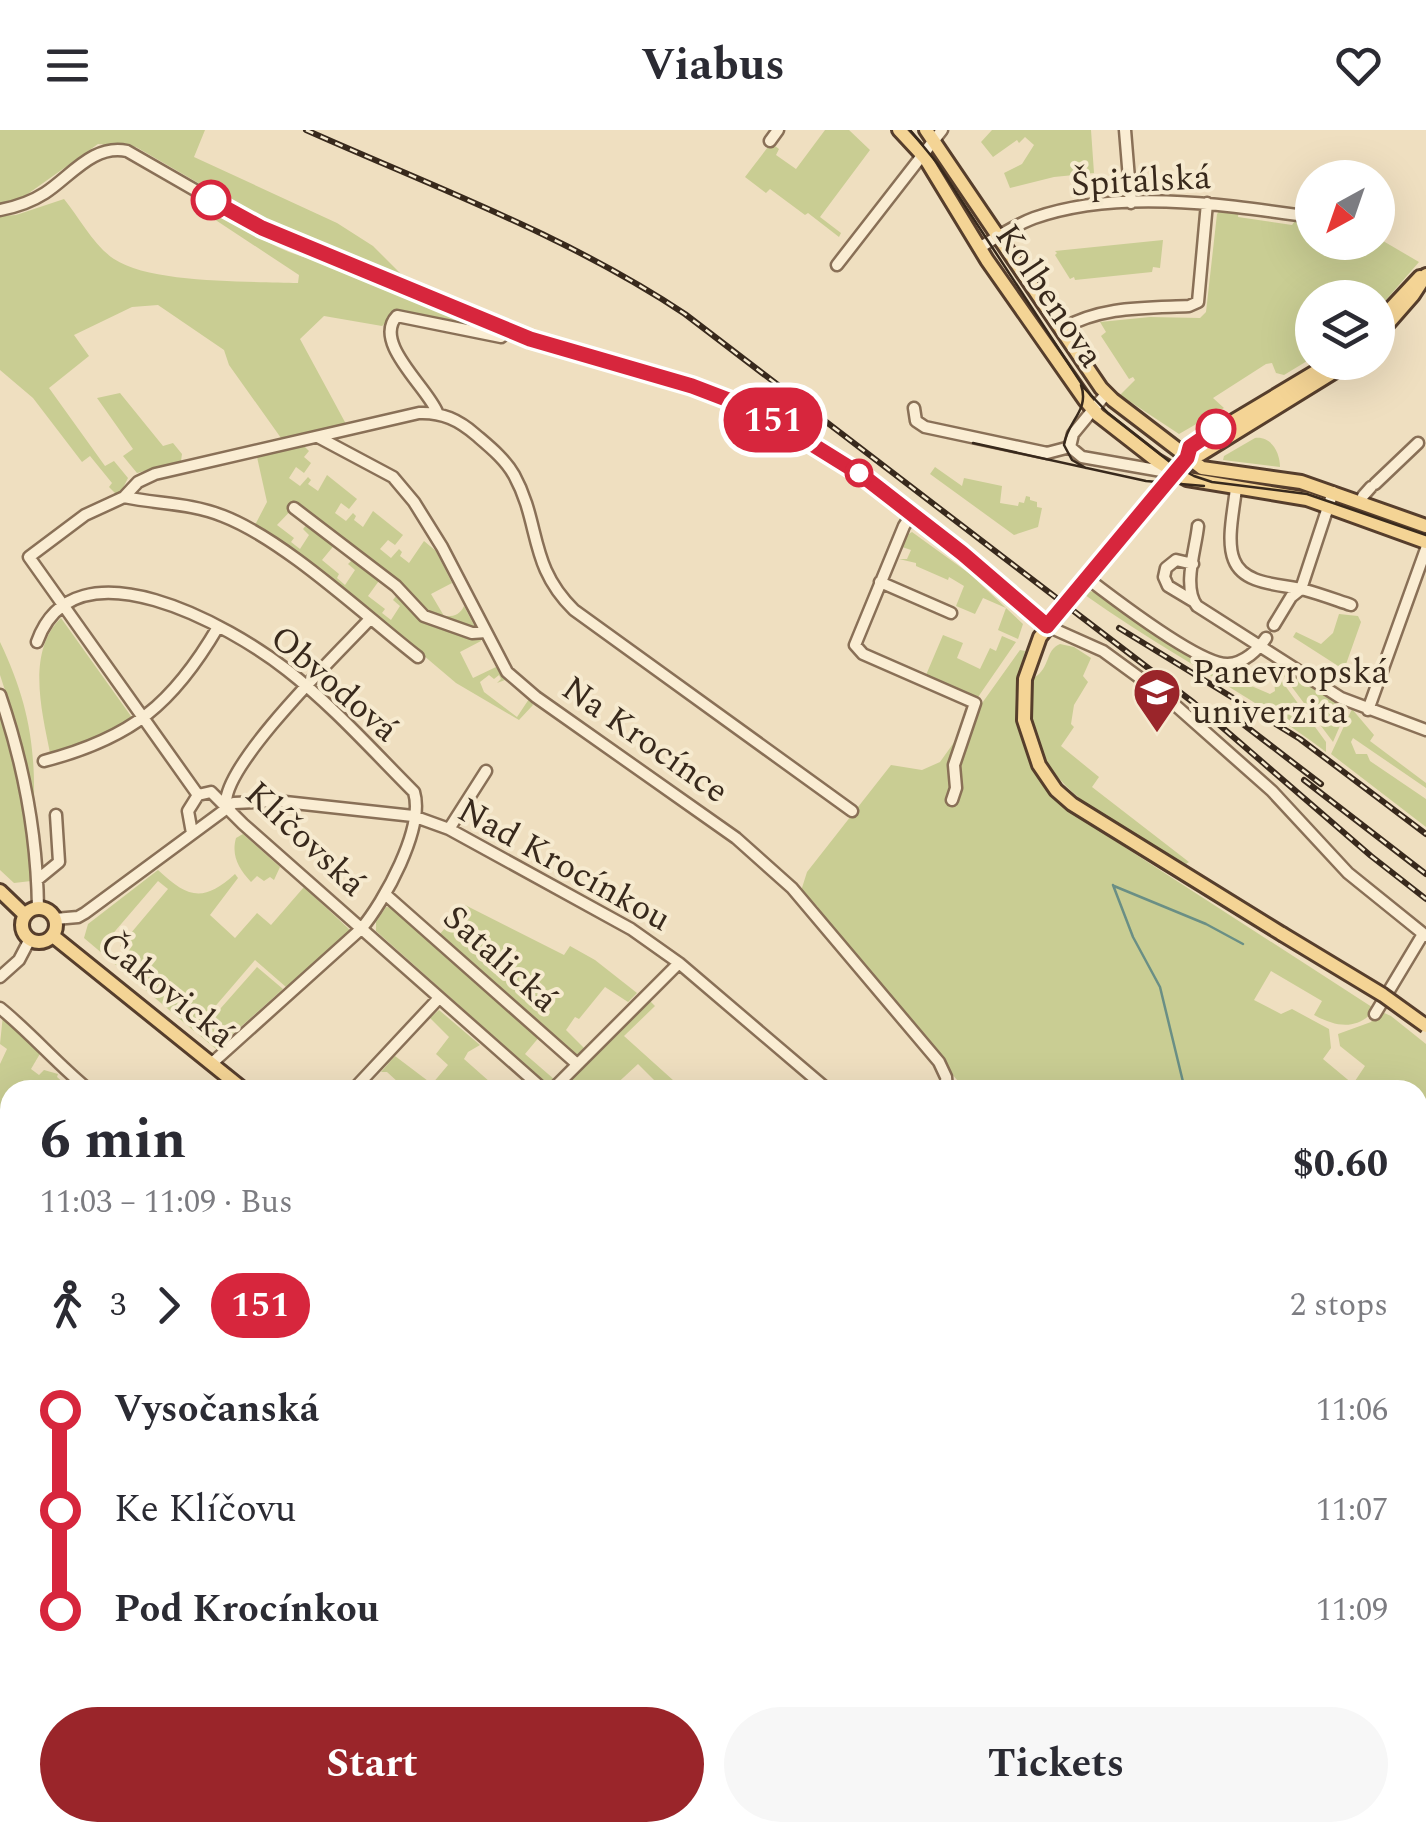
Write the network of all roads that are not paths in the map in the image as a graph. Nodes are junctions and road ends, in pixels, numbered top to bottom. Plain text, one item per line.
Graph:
1 (778, 130) edge
2 (899, 130) edge
3 (1125, 130) edge
4 (934, 133) edge
5 (770, 141) dead end
6 (921, 153) junction
7 (1131, 203) junction
8 (1207, 204) junction
9 (0, 210) edge
10 (1295, 215) edge
11 (1000, 236) junction
12 (979, 248) junction
13 (836, 264) dead end
14 (1426, 274) edge
15 (1395, 302) edge
16 (1395, 316) edge
17 (1061, 329) junction
18 (510, 330) junction
19 (1301, 380) edge
20 (1321, 380) edge
21 (1106, 394) junction
22 (914, 408) dead end
23 (1094, 411) junction
24 (437, 412) junction
25 (318, 437) junction
26 (1418, 443) dead end
27 (1070, 447) junction
28 (1187, 458) junction
29 (1174, 473) junction
30 (1236, 488) junction
31 (1370, 489) dead end
32 (124, 498) junction
33 (1330, 498) junction
34 (294, 508) dead end
35 (912, 514) junction
36 (1198, 526) dead end
37 (1426, 526) edge
38 (1426, 545) edge
39 (1194, 564) junction
40 (1087, 578) junction
41 (880, 582) junction
42 (1301, 588) junction
43 (1193, 601) junction
44 (63, 604) junction
45 (1351, 605) dead end
46 (951, 613) dead end
47 (370, 619) junction
48 (1274, 625) dead end
49 (218, 626) junction
50 (1047, 626) junction
51 (486, 632) junction
52 (37, 642) dead end
53 (1263, 643) junction
54 (418, 658) dead end
55 (306, 686) junction
56 (0, 695) edge
57 (1368, 710) junction
58 (142, 719) junction
59 (1426, 730) edge
60 (44, 761) dead end
61 (486, 770) dead end
62 (198, 795) junction
63 (952, 800) dead end
64 (226, 806) junction
65 (852, 812) dead end
66 (56, 815) dead end
67 (414, 816) junction
68 (449, 829) junction
69 (192, 833) junction
70 (37, 880) junction
71 (0, 891) edge
72 (386, 894) junction
73 (31, 912) junction
74 (56, 919) junction
75 (362, 929) junction
76 (1425, 935) edge
77 (52, 936) junction
78 (30, 939) junction
79 (679, 963) junction
80 (0, 977) edge
81 (439, 998) junction
82 (0, 1008) edge
83 (1375, 1014) dead end
84 (1426, 1026) edge
85 (212, 1064) junction
86 (578, 1064) junction
87 (76, 1080) edge
88 (232, 1080) edge
89 (362, 1080) edge
90 (536, 1080) edge
91 (560, 1080) edge
92 (816, 1080) edge
93 (946, 1080) edge

1 - 5 street
2 - 6 main road, Kolbenova
3 - 7 street
4 - 6 street
4 - 11 main road, Kolbenova
6 - 12 main road, Kolbenova
6 - 13 street
7 - 8 street, Špitálská
7 - 11 street, Špitálská
8 - 10 street, Špitálská
8 - 17 street
9 - 18 street
11 - 12 street, Špitálská
11 - 17 main road, Kolbenova
12 - 23 main road, Kolbenova
14 - 15 main road
14 - 16 main road
17 - 21 main road, Kolbenova
18 - 24 street
18 - 35 street
19 - 28 main road
20 - 28 main road
21 - 23 street
21 - 28 main road, Kolbenova
22 - 27 street
23 - 27 street
23 - 29 main road, Kolbenova
24 - 25 street
24 - 65 street
25 - 32 street
25 - 51 street, Na Krocínce
26 - 31 street
27 - 29 street
28 - 29 main road
28 - 33 main road
29 - 30 main road
29 - 40 main road
30 - 33 main road
30 - 42 street
32 - 44 street, Klíčovská
32 - 47 street
33 - 37 main road
33 - 38 main road
33 - 42 street
34 - 51 street
35 - 41 street
35 - 50 street
36 - 39 street
38 - 57 street
39 - 43 street
39 - 43 street
40 - 50 main road
40 - 53 street
41 - 46 street
41 - 63 street
42 - 45 street
42 - 48 street
43 - 53 street
44 - 49 street, Obvodová
44 - 52 street
44 - 58 street, Klíčovská
47 - 54 street
47 - 55 street
49 - 55 street, Obvodová
49 - 58 street
50 - 76 street
50 - 84 main road, bridge
51 - 93 street, Na Krocínce
53 - 57 street
55 - 64 street
55 - 67 street, Obvodová
56 - 70 street
57 - 59 street
58 - 60 street
58 - 62 street, Klíčovská
61 - 68 street
62 - 64 street, Klíčovská
62 - 69 street
64 - 67 street, Nad Krocínkou
64 - 69 street
64 - 75 street, Klíčovská
66 - 70 street
67 - 68 street, Nad Krocínkou
67 - 72 street
68 - 79 street, Nad Krocínkou
69 - 74 street
70 - 73 street
71 - 73 main road
72 - 75 street
72 - 86 street, Satalická
73 - 74 main road
73 - 78 main road
74 - 77 main road
75 - 81 street, Klíčovská
75 - 85 street
76 - 83 street
77 - 78 main road
77 - 85 main road, Čakovická
78 - 80 street
79 - 86 street
79 - 92 street, Nad Krocínkou
81 - 89 street
81 - 90 street, Klíčovská
82 - 87 street
85 - 88 main road, Čakovická
86 - 91 street

